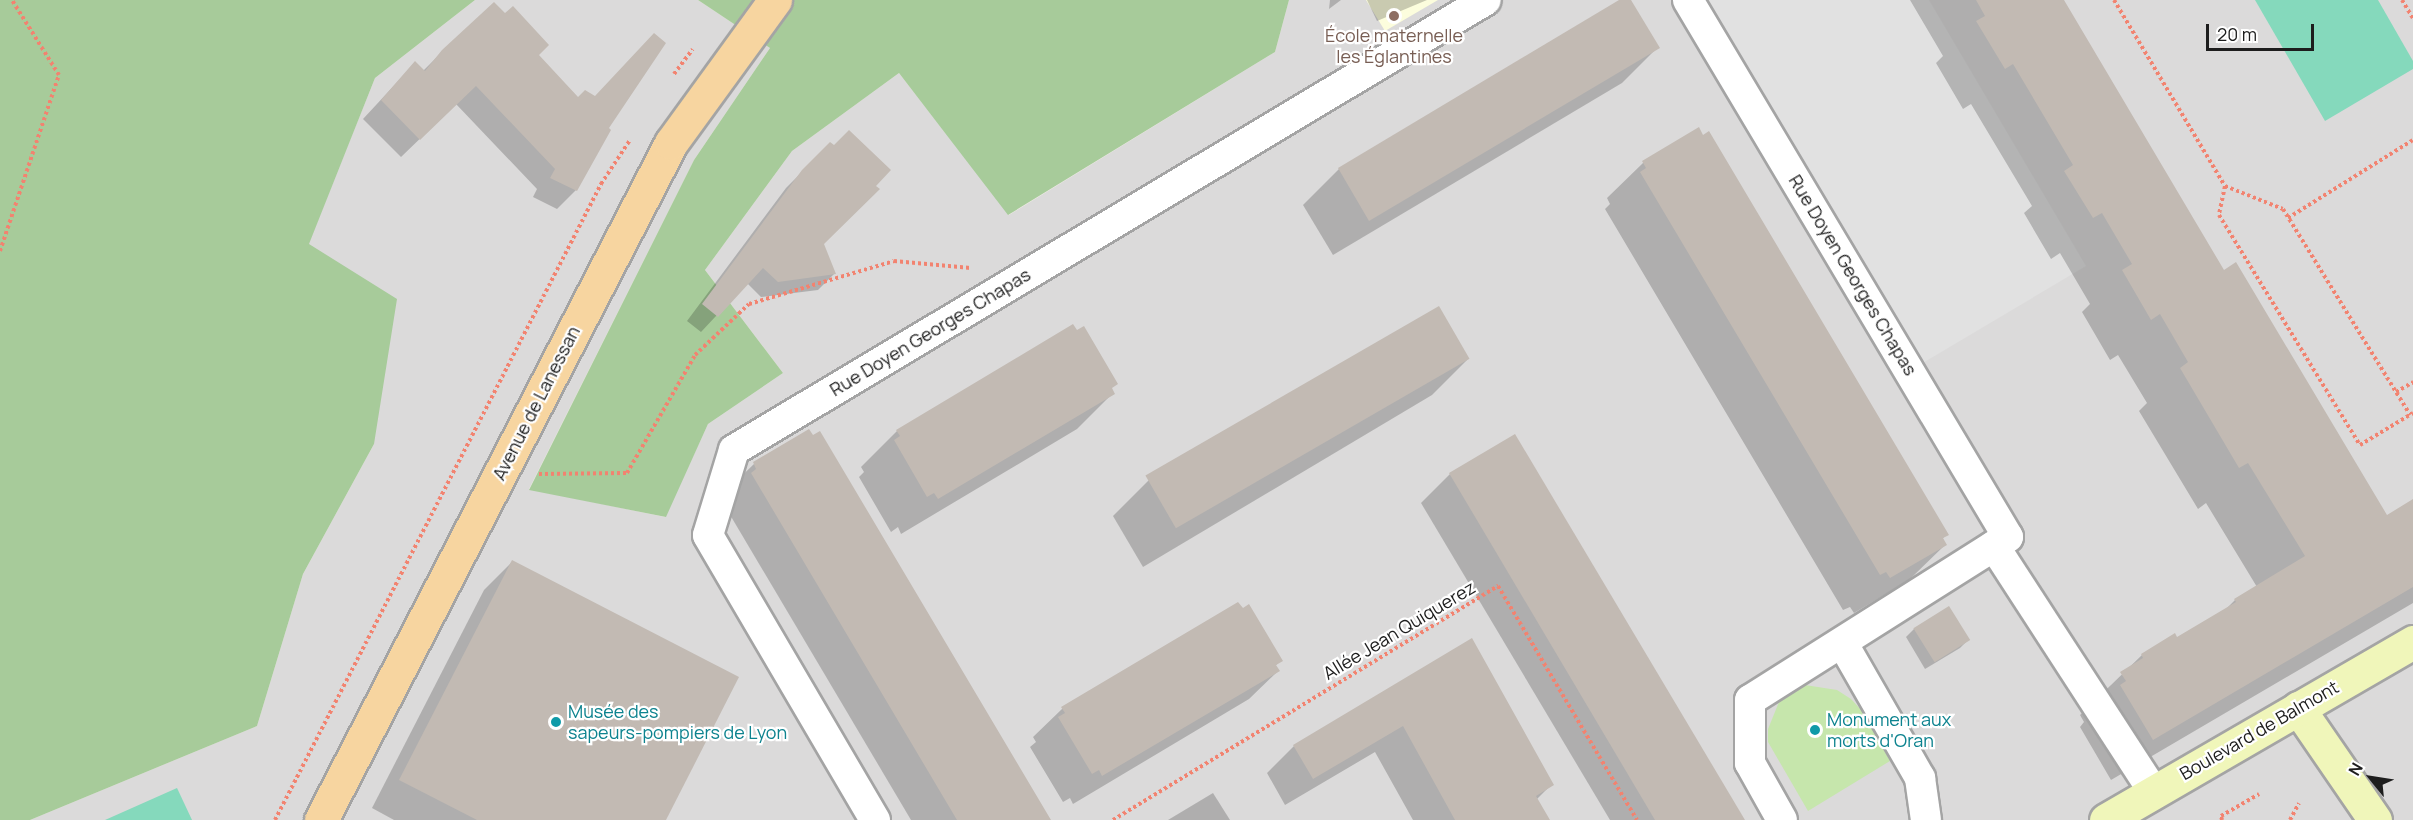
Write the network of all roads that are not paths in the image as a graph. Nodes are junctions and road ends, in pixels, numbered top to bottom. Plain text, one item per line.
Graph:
1 (775, 0) edge
2 (1486, 0) edge
3 (1688, 0) edge
4 (1994, 546) junction
5 (2413, 642) edge
6 (1843, 644) junction
7 (2298, 708) junction
8 (2153, 792) junction
9 (321, 820) edge
10 (875, 820) edge
11 (1782, 820) edge
12 (1926, 820) edge
13 (2106, 820) edge
14 (2374, 820) edge

1 - 9 main road, Avenue de Lanessan
2 - 10 street, Rue Doyen Georges Chapas
3 - 4 street, Rue Doyen Georges Chapas
4 - 6 street
4 - 8 street
5 - 7 street, Boulevard de Balmont
6 - 11 street
6 - 12 street
7 - 8 street, Boulevard de Balmont
7 - 14 street
8 - 13 street, Boulevard de Balmont

